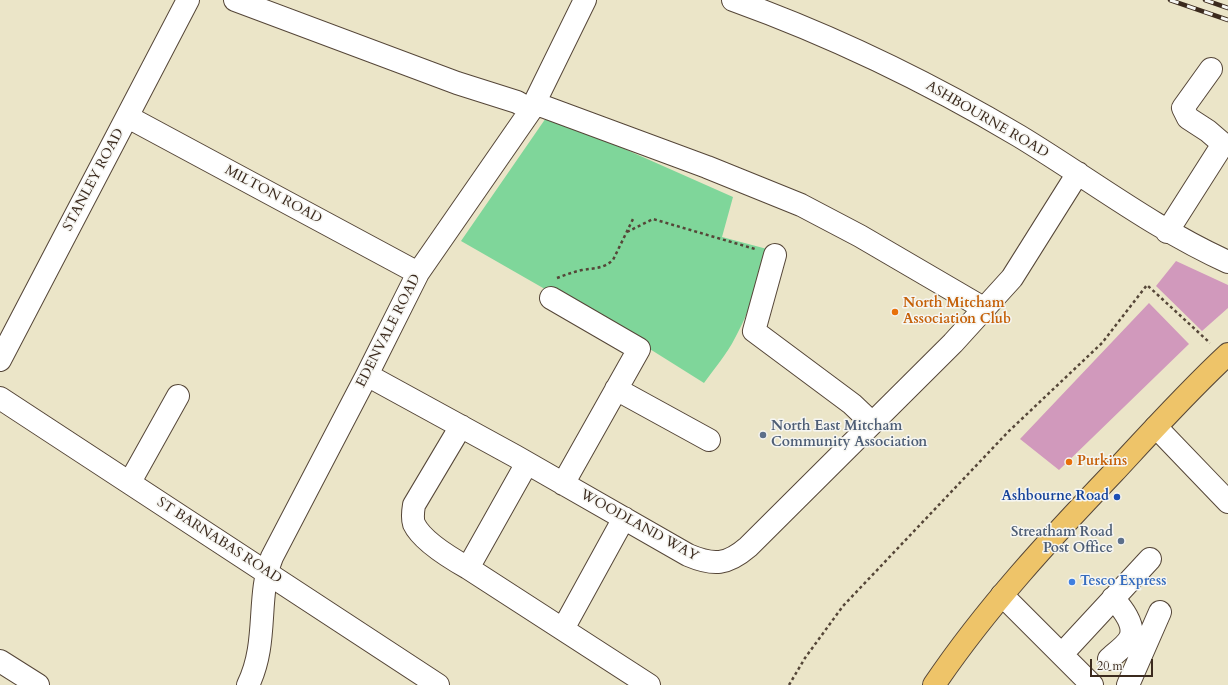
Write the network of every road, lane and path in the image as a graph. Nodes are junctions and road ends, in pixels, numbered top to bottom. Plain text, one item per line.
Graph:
1 (188, 0) edge
2 (235, 0) edge
3 (585, 0) edge
4 (733, 0) edge
5 (1211, 69) dead end
6 (532, 106) junction
7 (128, 117) junction
8 (1225, 145) edge
9 (1078, 173) junction
10 (633, 220) dead end
11 (627, 232) junction
12 (1167, 232) junction
13 (775, 255) joint
14 (1228, 262) edge
15 (418, 273) junction
16 (552, 288) joint
17 (985, 309) junction
18 (1226, 355) edge
19 (0, 360) edge
20 (368, 375) junction
21 (616, 389) junction
22 (178, 396) dead end
23 (0, 398) edge
24 (872, 423) junction
25 (461, 426) junction
26 (1156, 427) junction
27 (709, 440) dead end
28 (527, 463) junction
29 (130, 482) junction
30 (563, 484) junction
31 (1228, 502) edge
32 (624, 518) junction
33 (1150, 560) dead end
34 (468, 568) junction
35 (267, 572) junction
36 (1002, 595) junction
37 (1113, 598) junction
38 (1160, 612) dead end
39 (563, 629) junction
40 (1062, 654) junction
41 (1109, 659) dead end
42 (0, 661) edge
43 (38, 685) edge
44 (248, 685) edge
45 (438, 685) edge
46 (649, 685) edge
47 (789, 685) edge
48 (934, 685) edge
49 (1092, 685) edge
50 (1128, 685) edge

1 - 7 street, STANLEY ROAD
2 - 6 street
3 - 6 street, EDENVALE ROAD
4 - 9 street, ASHBOURNE ROAD
5 - 8 street
6 - 15 street, EDENVALE ROAD
6 - 17 street
7 - 15 street, MILTON ROAD
7 - 19 street, STANLEY ROAD
8 - 12 street
9 - 12 street, ASHBOURNE ROAD
9 - 17 street, WOODLAND WAY
10 - 11 path
11 - 13 path
11 - 16 path
12 - 14 street, ASHBOURNE ROAD
13 - 24 street
15 - 20 street, EDENVALE ROAD
16 - 21 street
17 - 24 street, WOODLAND WAY
18 - 26 main road
18 - 47 path
20 - 25 street, WOODLAND WAY
20 - 35 street, EDENVALE ROAD
21 - 27 street
21 - 30 street
22 - 29 street
23 - 29 street, ST BARNABAS ROAD
24 - 32 street, WOODLAND WAY
25 - 28 street, WOODLAND WAY
25 - 34 street
26 - 31 street
26 - 36 main road
28 - 30 street, WOODLAND WAY
28 - 34 street
29 - 35 street, ST BARNABAS ROAD
30 - 32 street, WOODLAND WAY
32 - 39 street
33 - 37 street
34 - 39 street
35 - 44 street, EDENVALE ROAD
35 - 45 street, ST BARNABAS ROAD
36 - 40 street
36 - 48 main road
37 - 40 street
37 - 41 street
38 - 50 street
39 - 46 street
40 - 49 street
42 - 43 street

